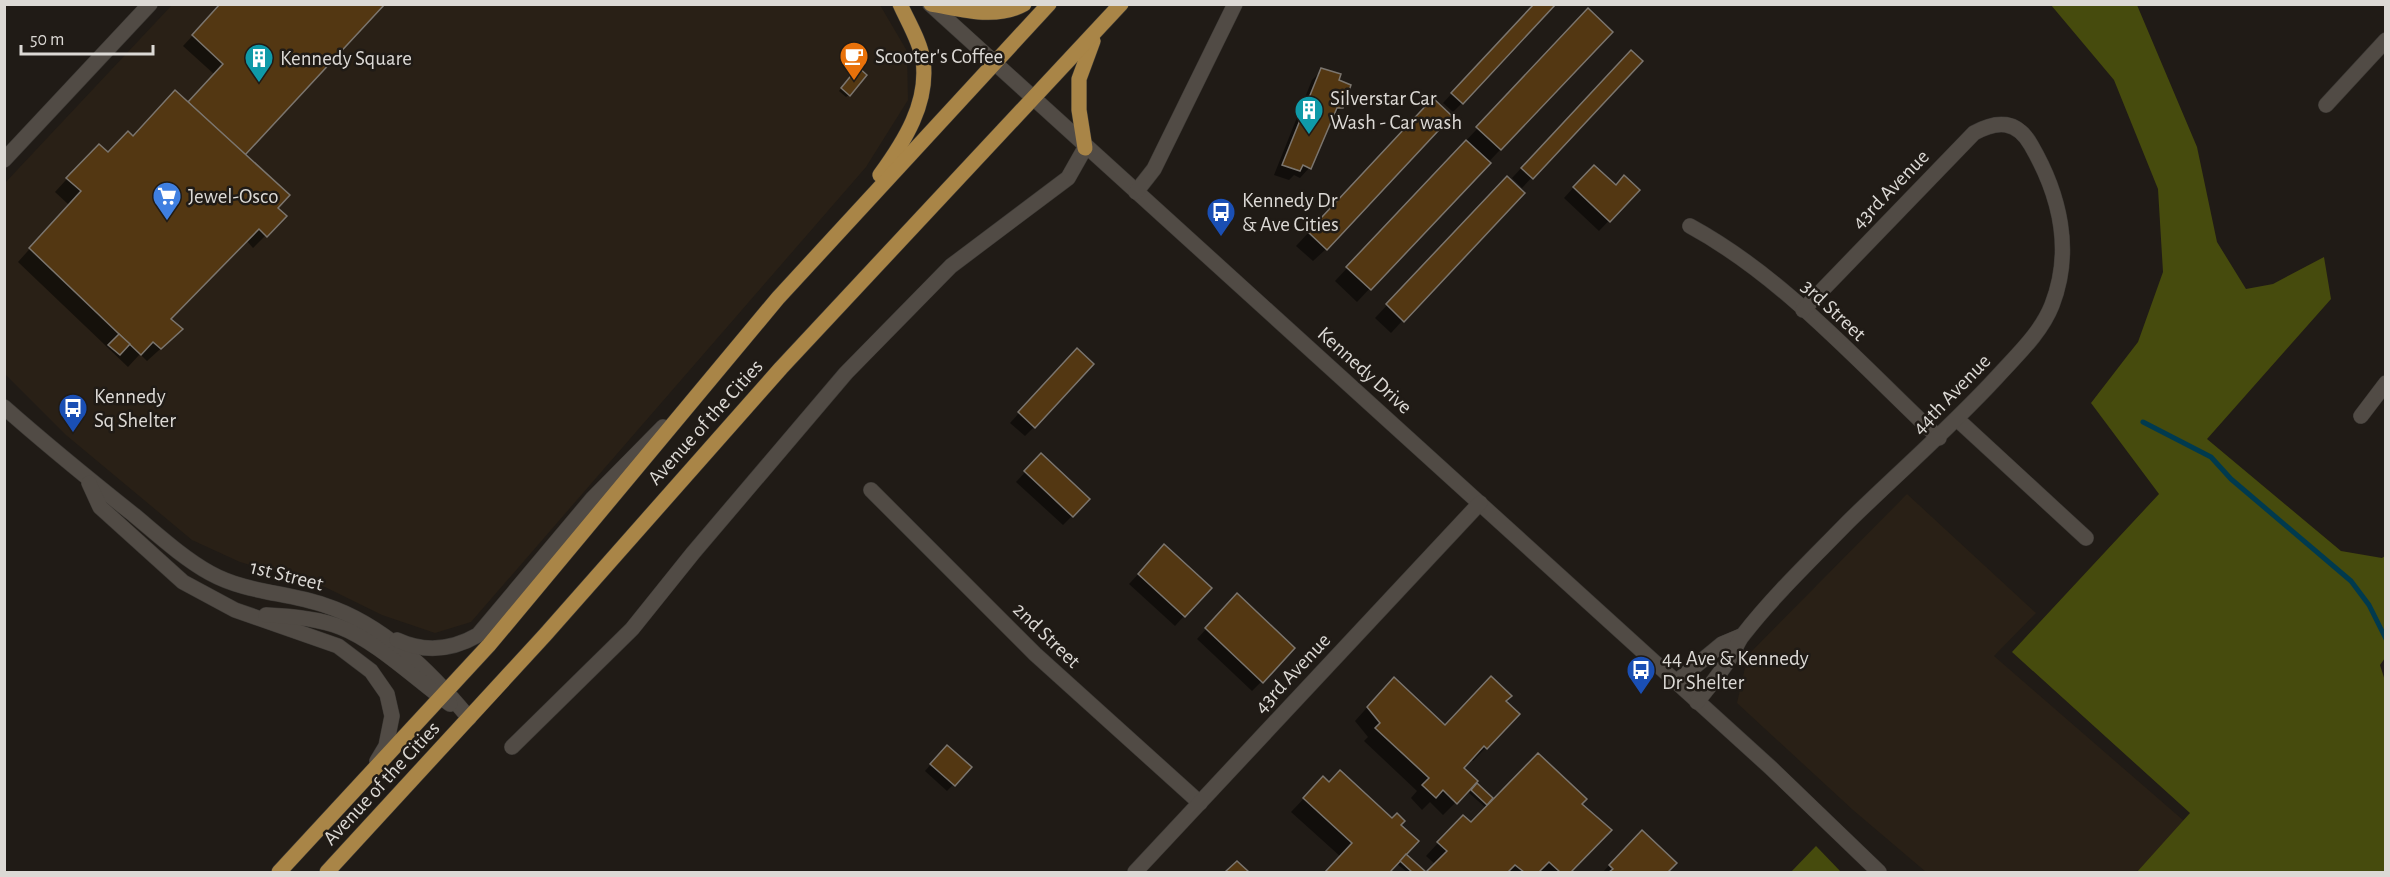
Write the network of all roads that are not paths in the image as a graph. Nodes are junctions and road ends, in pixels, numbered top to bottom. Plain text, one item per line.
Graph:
1 (150, 4) edge
2 (900, 4) edge
3 (930, 4) edge
4 (1024, 4) edge
5 (1049, 4) edge
6 (1121, 4) edge
7 (1235, 4) edge
8 (1101, 26) junction
9 (2385, 40) edge
10 (993, 64) junction
11 (1032, 99) junction
12 (2326, 105) dead end
13 (2020, 132) joint
14 (1085, 148) junction
15 (4, 160) edge
16 (1136, 192) junction
17 (844, 225) junction
18 (1690, 226) dead end
19 (1803, 310) junction
20 (2385, 383) edge
21 (695, 395) junction
22 (4, 407) edge
23 (2361, 416) dead end
24 (1958, 420) junction
25 (1939, 438) junction
26 (88, 480) junction
27 (871, 490) dead end
28 (1480, 503) junction
29 (2086, 538) dead end
30 (248, 615) junction
31 (370, 628) junction
32 (1741, 636) junction
33 (1676, 682) junction
34 (445, 695) junction
35 (1697, 702) junction
36 (470, 718) junction
37 (512, 747) dead end
38 (360, 788) junction
39 (1200, 803) junction
40 (279, 873) edge
41 (327, 873) edge
42 (1136, 873) edge
43 (1879, 873) edge

1 - 15 street
2 - 17 main road
3 - 4 main road
3 - 10 street, Kennedy Drive
5 - 10 main road, Avenue of the Cities
6 - 8 main road, Avenue of the Cities
7 - 16 street
8 - 11 main road, Avenue of the Cities
8 - 14 main road
9 - 12 street
10 - 11 street, Kennedy Drive
10 - 17 main road, Avenue of the Cities
11 - 14 street, Kennedy Drive
11 - 36 main road, Avenue of the Cities
13 - 19 street, 43rd Avenue
13 - 24 street, 44th Avenue
14 - 16 street, Kennedy Drive
14 - 37 street
16 - 28 street, Kennedy Drive
17 - 21 main road, Avenue of the Cities
18 - 19 street, 3rd Street
19 - 25 street, 3rd Street
20 - 23 street
21 - 31 street
21 - 34 main road, Avenue of the Cities
22 - 26 street, 1st Street
24 - 25 street, 44th Avenue
24 - 29 street
25 - 32 street, 44th Avenue
26 - 30 street, 1st Street
26 - 31 street, 1st Street
27 - 39 street, 2nd Street
28 - 33 street, Kennedy Drive
28 - 39 street, 43rd Avenue
30 - 34 street
30 - 38 street, 1st Street
31 - 34 street, 1st Street
32 - 33 street, 44th Avenue
32 - 35 street, 44th Avenue
33 - 35 street, Kennedy Drive
34 - 36 street
34 - 38 main road, Avenue of the Cities
35 - 43 street, Kennedy Drive
36 - 41 main road, Avenue of the Cities
38 - 40 main road, Avenue of the Cities
39 - 42 street, 43rd Avenue

